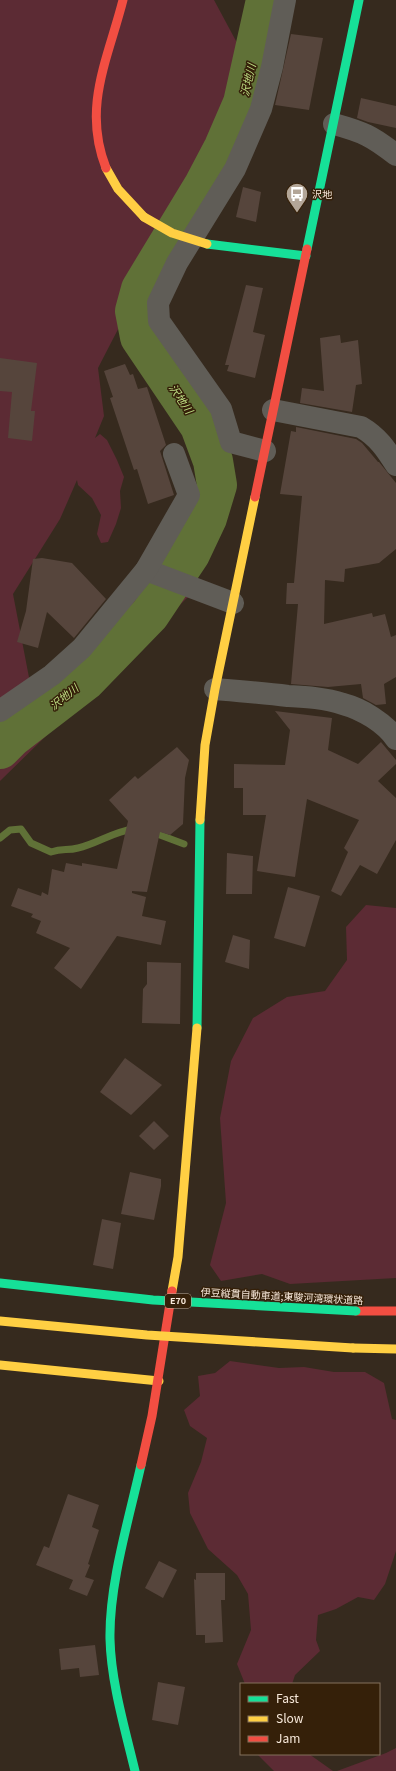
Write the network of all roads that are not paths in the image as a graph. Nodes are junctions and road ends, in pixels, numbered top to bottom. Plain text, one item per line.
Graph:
1 (123, 0) edge
2 (285, 0) edge
3 (359, 0) edge
4 (334, 124) junction
5 (396, 155) edge
6 (306, 256) junction
7 (273, 410) junction
8 (265, 450) junction
9 (174, 454) dead end
10 (396, 465) edge
11 (164, 577) junction
12 (233, 603) junction
13 (214, 689) junction
14 (0, 711) edge
15 (396, 739) edge
16 (0, 1283) edge
17 (396, 1311) edge
18 (0, 1322) edge
19 (396, 1349) edge
20 (0, 1365) edge
21 (159, 1381) junction
22 (135, 1771) edge

1 - 6 main road, bridge
2 - 8 street
3 - 4 main road
4 - 5 street
4 - 6 main road
6 - 7 main road
7 - 8 main road
7 - 10 street
8 - 12 main road
9 - 11 street
11 - 12 street
11 - 14 street
12 - 13 main road
13 - 15 street
13 - 21 main road
16 - 17 main road, 伊豆縦貫自動車道;東駿河湾環状道路 / E70, bridge
18 - 19 main road, bridge
20 - 21 main road
21 - 22 main road

